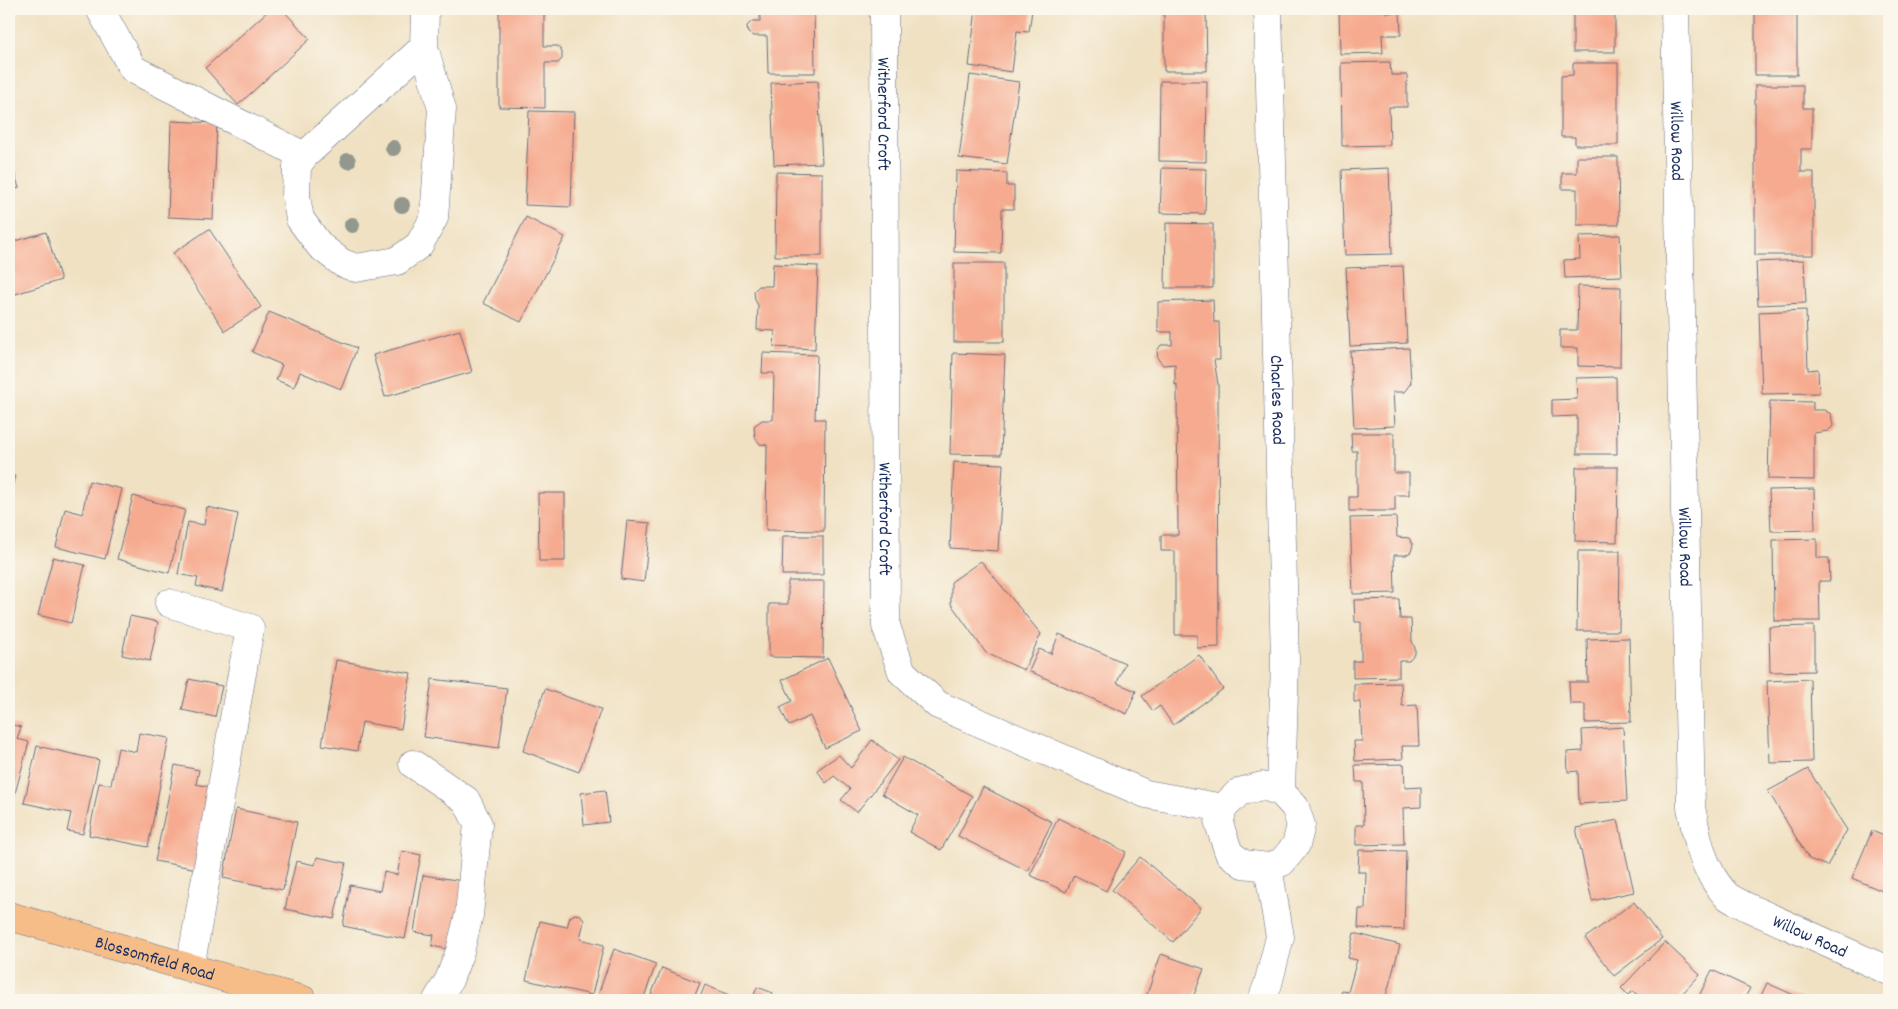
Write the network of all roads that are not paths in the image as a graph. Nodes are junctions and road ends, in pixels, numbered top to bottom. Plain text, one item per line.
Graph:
1 (100, 9) edge
2 (425, 9) edge
3 (884, 9) edge
4 (1268, 9) edge
5 (1675, 9) edge
6 (424, 47) junction
7 (304, 156) junction
8 (168, 603) dead end
9 (413, 764) dead end
10 (1281, 792) junction
11 (1223, 808) junction
12 (1268, 867) junction
13 (9, 916) edge
14 (190, 968) junction
15 (1889, 971) edge
16 (303, 1000) edge
17 (437, 1000) edge
18 (1262, 1000) edge

1 - 7 street
2 - 6 street
3 - 11 street, Witherford Croft
4 - 10 street, Charles Road
5 - 15 street, Willow Road
6 - 7 street
6 - 7 street
8 - 14 street
9 - 17 street
10 - 11 street
10 - 12 street
11 - 12 street
12 - 18 street
13 - 14 main road, Blossomfield Road
14 - 16 main road, Blossomfield Road

